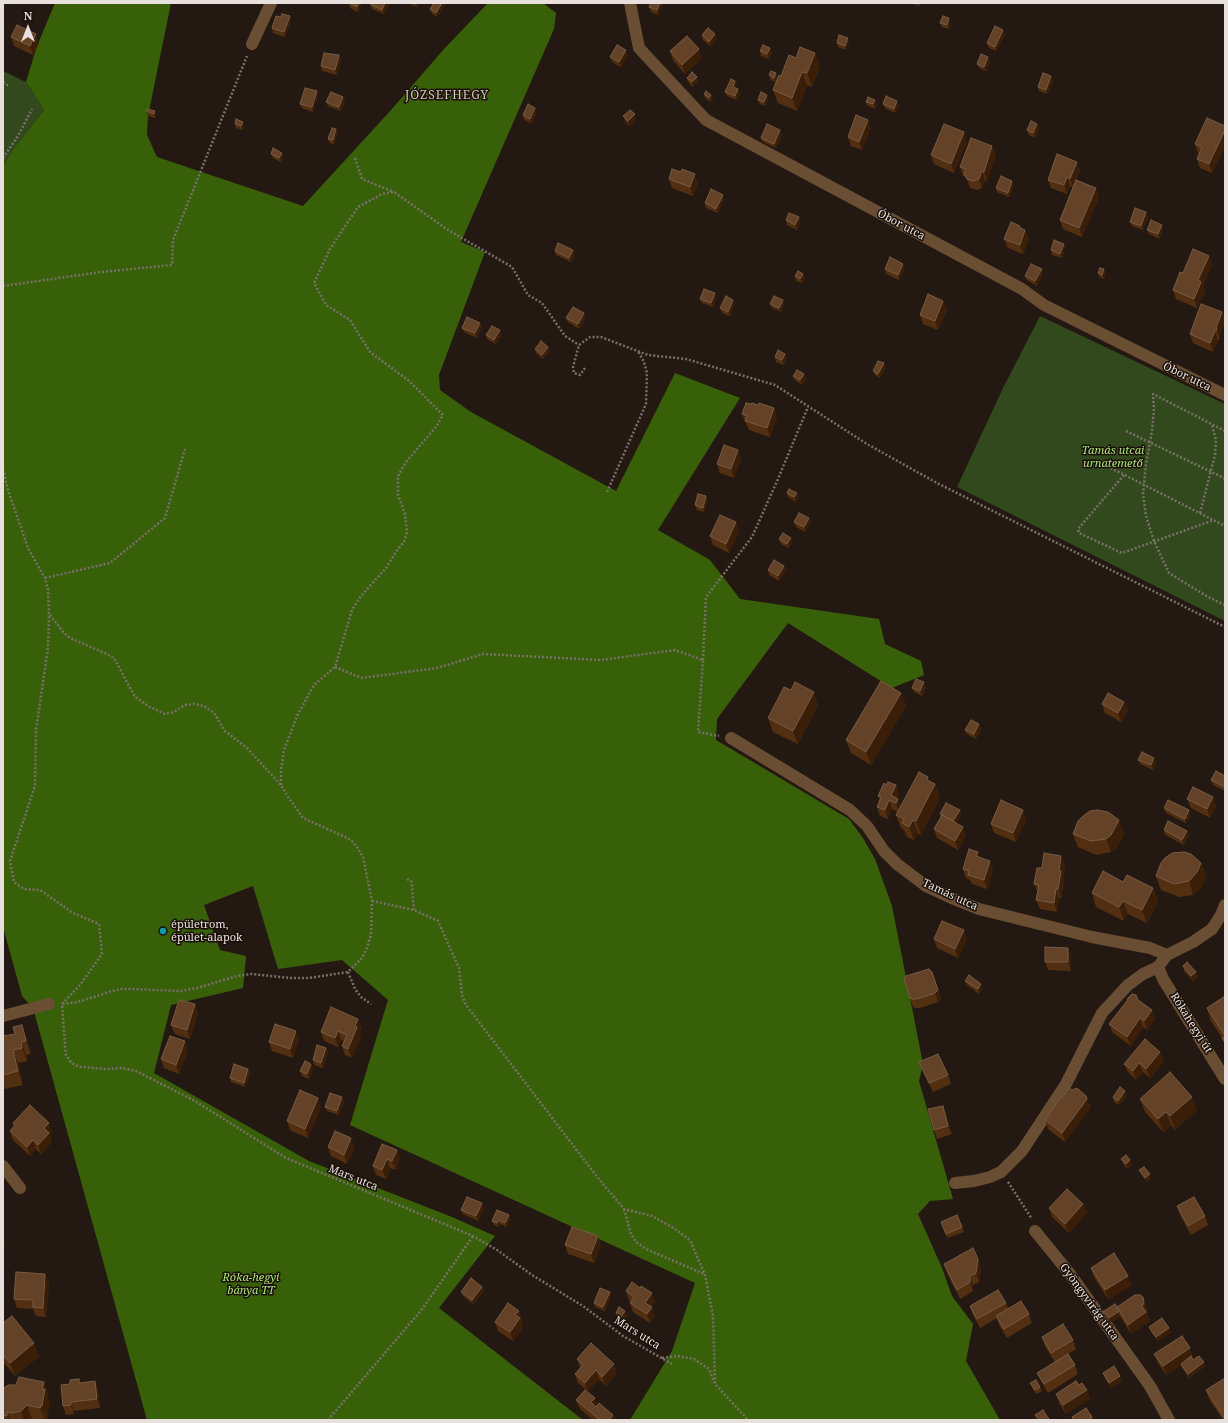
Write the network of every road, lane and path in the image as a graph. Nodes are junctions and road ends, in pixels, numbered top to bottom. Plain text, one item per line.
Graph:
1 (271, 3) edge
2 (630, 3) edge
3 (252, 44) joint
4 (3, 82) edge
5 (9, 86) dead end
6 (32, 109) dead end
7 (3, 158) edge
8 (356, 158) dead end
9 (394, 192) junction
10 (3, 286) edge
11 (579, 345) junction
12 (638, 351) junction
13 (585, 368) dead end
14 (1225, 395) edge
15 (808, 407) junction
16 (1211, 424) junction
17 (1225, 430) edge
18 (1126, 431) dead end
19 (1150, 443) junction
20 (185, 449) dead end
21 (1107, 466) dead end
22 (3, 469) edge
23 (1210, 471) junction
24 (1124, 475) junction
25 (1225, 478) edge
26 (1144, 485) junction
27 (607, 492) dead end
28 (1200, 513) junction
29 (1214, 520) junction
30 (1225, 526) edge
31 (1154, 541) junction
32 (45, 578) junction
33 (1225, 605) edge
34 (49, 615) junction
35 (1225, 627) edge
36 (703, 660) junction
37 (335, 667) junction
38 (731, 738) joint
39 (281, 785) junction
40 (407, 879) dead end
41 (372, 901) junction
42 (1225, 905) edge
43 (414, 910) junction
44 (1167, 955) junction
45 (1158, 967) junction
46 (348, 972) junction
47 (49, 1004) joint
48 (62, 1004) junction
49 (371, 1004) dead end
50 (3, 1016) edge
51 (1225, 1079) edge
52 (3, 1166) edge
53 (955, 1183) dead end
54 (1010, 1186) dead end
55 (20, 1188) dead end
56 (624, 1209) junction
57 (1035, 1231) joint
58 (473, 1236) junction
59 (705, 1274) junction
60 (661, 1358) junction
61 (672, 1364) dead end
62 (715, 1384) junction
63 (328, 1420) edge
64 (748, 1420) edge
65 (1169, 1420) edge

1 - 3 street
2 - 14 street, Óbor utca
3 - 10 path
4 - 5 path
6 - 7 path
8 - 9 path
9 - 11 path
9 - 37 path
11 - 12 path
11 - 13 path
12 - 15 path
12 - 27 path
15 - 35 path
15 - 36 path
16 - 17 path
16 - 19 path
16 - 23 path
18 - 19 path
19 - 23 path
19 - 26 path
20 - 32 path
21 - 24 path
22 - 32 path
23 - 25 path
23 - 28 path
24 - 26 path
24 - 31 path
26 - 28 path
26 - 31 path
28 - 29 path
29 - 30 path
29 - 31 path
31 - 33 path
32 - 34 path
34 - 39 path
34 - 48 path
36 - 37 path
36 - 38 path
37 - 39 path
38 - 44 street, Tamás utca
39 - 41 path
40 - 43 path
41 - 43 path
41 - 46 path
42 - 44 street
43 - 56 path
44 - 45 street
45 - 51 street, Rókahegyi út
45 - 53 street
46 - 48 path
46 - 49 path
47 - 48 path
47 - 50 street
48 - 58 path, Mars utca
52 - 55 street
54 - 57 path
56 - 59 path
56 - 59 path
57 - 65 street, Gyöngyvirág utca
58 - 60 path, Mars utca
58 - 63 path
59 - 62 path
60 - 61 path, Mars utca
60 - 62 path
62 - 64 path

